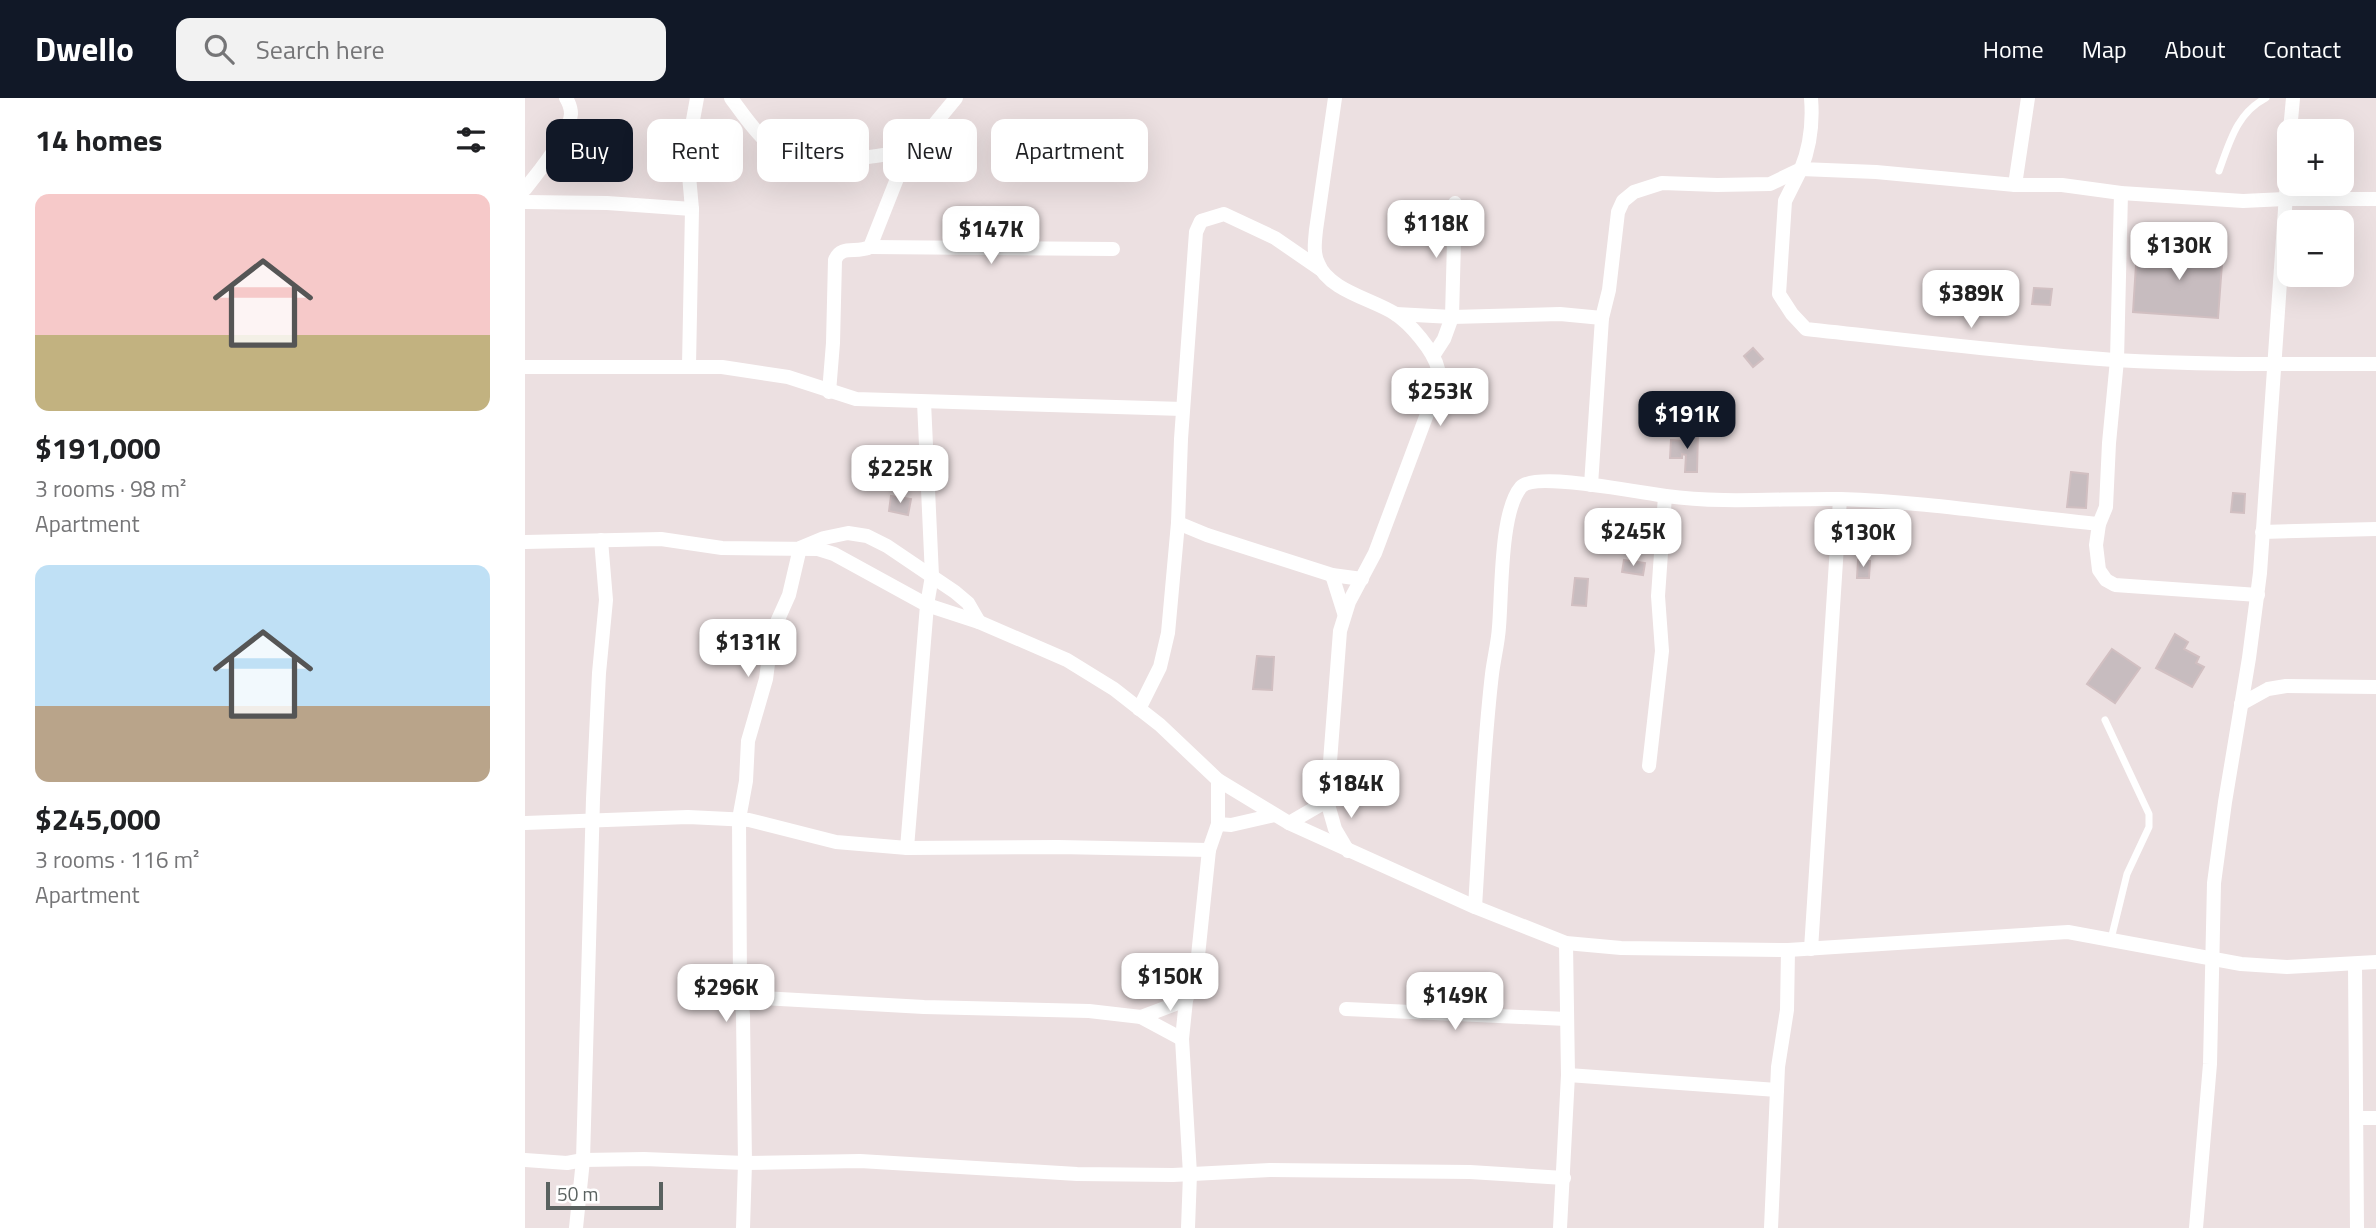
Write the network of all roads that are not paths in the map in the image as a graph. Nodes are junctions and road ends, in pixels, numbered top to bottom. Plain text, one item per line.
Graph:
1 (566, 98) edge
2 (697, 98) edge
3 (731, 98) edge
4 (956, 98) edge
5 (1335, 98) edge
6 (1811, 98) edge
7 (2028, 98) edge
8 (2266, 98) edge
9 (2293, 98) edge
10 (941, 119) edge
11 (2291, 119) edge
12 (883, 154) edge
13 (1801, 169) junction
14 (2220, 171) dead end
15 (896, 182) edge
16 (2015, 185) junction
17 (525, 189) edge
18 (2121, 194) junction
19 (2285, 196) edge
20 (2285, 199) junction
21 (2376, 199) edge
22 (525, 202) edge
23 (1455, 203) dead end
24 (692, 209) junction
25 (870, 247) junction
26 (1113, 249) dead end
27 (1321, 270) junction
28 (1396, 314) junction
29 (1452, 317) junction
30 (1602, 318) junction
31 (1433, 356) junction
32 (2117, 360) junction
33 (2376, 363) edge
34 (2274, 364) junction
35 (689, 366) junction
36 (525, 367) edge
37 (829, 392) junction
38 (924, 402) junction
39 (1183, 409) junction
40 (1591, 485) junction
41 (1664, 496) junction
42 (1840, 499) junction
43 (1178, 523) junction
44 (2099, 524) junction
45 (2376, 530) edge
46 (2262, 531) junction
47 (601, 540) junction
48 (525, 542) edge
49 (800, 548) junction
50 (1332, 575) junction
51 (932, 576) junction
52 (1362, 579) junction
53 (2257, 594) junction
54 (927, 605) junction
55 (1344, 613) junction
56 (979, 622) junction
57 (2247, 672) junction
58 (2376, 687) edge
59 (2268, 689) junction
60 (2241, 704) junction
61 (1139, 709) junction
62 (2105, 720) dead end
63 (1649, 766) dead end
64 (1218, 780) junction
65 (1327, 801) junction
66 (1275, 815) junction
67 (739, 819) junction
68 (592, 821) junction
69 (525, 823) edge
70 (1289, 823) junction
71 (1218, 824) junction
72 (907, 848) junction
73 (1209, 850) junction
74 (1348, 851) junction
75 (1475, 907) junction
76 (2111, 939) junction
77 (1566, 943) junction
78 (1811, 948) junction
79 (1788, 950) junction
80 (2211, 959) junction
81 (2376, 962) edge
82 (2355, 964) junction
83 (740, 984) junction
84 (760, 998) junction
85 (1186, 1000) junction
86 (1346, 1009) dead end
87 (743, 1015) junction
88 (1141, 1017) junction
89 (1566, 1019) junction
90 (1182, 1039) junction
91 (1568, 1075) junction
92 (1777, 1090) junction
93 (2357, 1118) junction
94 (2376, 1118) edge
95 (525, 1160) edge
96 (583, 1160) junction
97 (745, 1163) junction
98 (1190, 1174) junction
99 (1564, 1178) junction
100 (576, 1228) edge
101 (743, 1228) edge
102 (1188, 1228) edge
103 (1560, 1228) edge
104 (1771, 1228) edge
105 (2196, 1228) edge
106 (2357, 1228) edge

1 - 17 street
2 - 24 street
3 - 12 street
4 - 10 street
5 - 27 street
6 - 13 street
7 - 16 street
8 - 14 lane
9 - 11 street
13 - 16 street
13 - 30 street
13 - 32 street
15 - 25 street
16 - 18 street
18 - 20 street
18 - 32 street
19 - 20 street
20 - 21 street
20 - 34 street
22 - 24 street
23 - 29 street
24 - 35 street
25 - 26 street
25 - 37 street
27 - 28 street
27 - 39 street
28 - 29 street
28 - 31 street
29 - 30 street
29 - 31 street
30 - 40 street
31 - 52 street
32 - 34 street
32 - 44 street
33 - 34 street
34 - 46 street
35 - 36 street
35 - 37 street
37 - 38 street
38 - 39 street
38 - 51 street
39 - 43 street
40 - 41 street
40 - 75 street
41 - 42 street
41 - 63 street
42 - 44 street
42 - 78 street
43 - 50 street
43 - 61 street
44 - 53 street
45 - 46 street
46 - 53 street
47 - 48 street
47 - 49 street
47 - 68 street
49 - 51 street
49 - 54 street
49 - 67 street
50 - 52 street
50 - 55 street
51 - 54 street
51 - 56 street
52 - 55 street
53 - 57 street
54 - 56 street
54 - 72 street
55 - 65 street
56 - 61 street
57 - 59 street
57 - 60 street
58 - 59 street
59 - 60 street
60 - 80 street
61 - 64 street
62 - 76 lane
64 - 66 street
64 - 71 street
65 - 70 street
65 - 74 street
66 - 70 street
66 - 71 street
67 - 68 street
67 - 72 street
67 - 83 street
68 - 69 street
68 - 96 street
70 - 74 street
71 - 73 street
72 - 73 street
73 - 85 street
74 - 75 street
75 - 77 street
76 - 78 street
76 - 80 street
77 - 79 street
77 - 89 street
78 - 79 street
79 - 92 street
80 - 82 street
80 - 105 street
81 - 82 street
82 - 93 street
83 - 84 street
83 - 87 street
84 - 87 street
84 - 88 street
85 - 88 street
85 - 90 street
86 - 89 street
87 - 97 street
88 - 90 street
89 - 91 street
90 - 98 street
91 - 92 street
91 - 99 street
92 - 104 street
93 - 94 street
93 - 106 street
95 - 96 street
96 - 97 street
96 - 100 street
97 - 98 street
97 - 101 street
98 - 99 street
98 - 102 street
99 - 103 street

